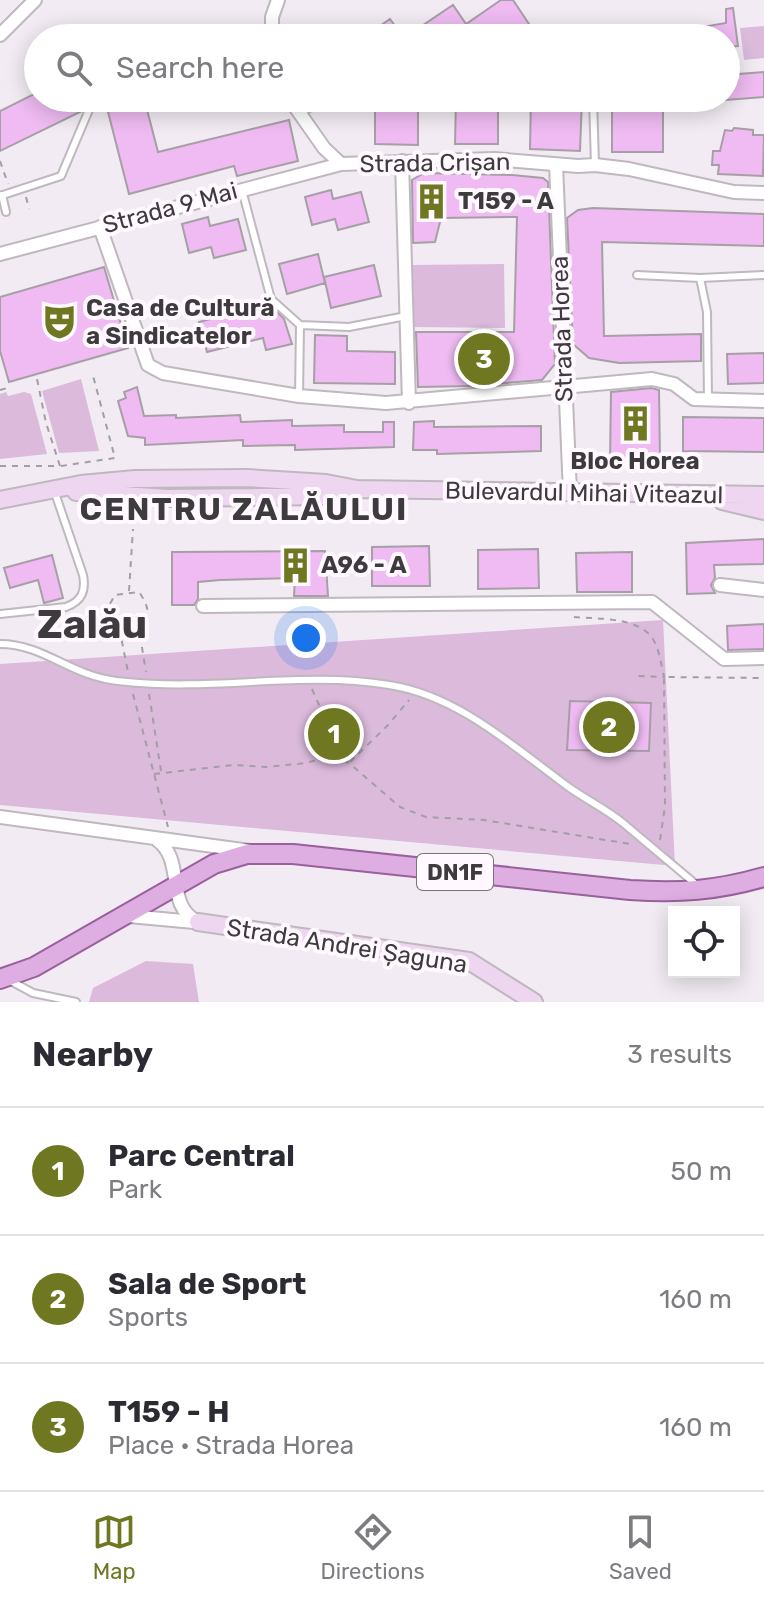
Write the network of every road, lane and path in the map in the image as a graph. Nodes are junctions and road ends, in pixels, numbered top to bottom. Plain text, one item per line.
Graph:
1 (35, 0) edge
2 (278, 0) edge
3 (272, 24) edge
4 (0, 35) edge
5 (88, 112) edge
6 (302, 112) edge
7 (593, 112) edge
8 (299, 114) joint
9 (0, 161) edge
10 (402, 161) junction
11 (341, 164) junction
12 (556, 165) junction
13 (595, 165) junction
14 (242, 190) junction
15 (11, 192) junction
16 (764, 193) edge
17 (1, 196) edge
18 (6, 212) dead end
19 (100, 227) junction
20 (0, 254) edge
21 (637, 275) dead end
22 (764, 275) edge
23 (700, 278) junction
24 (406, 316) junction
25 (300, 325) junction
26 (92, 372) dead end
27 (37, 379) dead end
28 (564, 387) junction
29 (7, 388) dead end
30 (0, 390) edge
31 (299, 396) junction
32 (708, 401) junction
33 (764, 401) edge
34 (409, 403) junction
35 (0, 466) edge
36 (60, 466) junction
37 (54, 490) junction
38 (570, 493) junction
39 (685, 495) junction
40 (764, 495) edge
41 (0, 500) edge
42 (764, 511) edge
43 (133, 529) dead end
44 (720, 585) dead end
45 (764, 590) edge
46 (129, 593) junction
47 (203, 606) dead end
48 (0, 614) edge
49 (573, 617) dead end
50 (120, 632) junction
51 (139, 634) junction
52 (0, 644) edge
53 (764, 658) edge
54 (637, 676) dead end
55 (664, 677) junction
56 (764, 678) edge
57 (308, 680) junction
58 (130, 683) junction
59 (147, 683) junction
60 (415, 692) junction
61 (344, 761) junction
62 (349, 763) junction
63 (162, 773) junction
64 (154, 774) junction
65 (0, 817) edge
66 (170, 834) dead end
67 (152, 838) junction
68 (650, 847) junction
69 (269, 853) junction
70 (659, 853) junction
71 (764, 877) edge
72 (176, 886) junction
73 (704, 891) junction
74 (121, 918) junction
75 (198, 922) junction
76 (3, 978) edge
77 (76, 1002) edge
78 (534, 1002) edge

1 - 4 street
2 - 3 street
5 - 15 lane
6 - 8 lane
7 - 13 lane
8 - 11 street, Strada Crișan
9 - 15 path
10 - 11 street, Strada Crișan
10 - 12 street, Strada Crișan
10 - 24 street
11 - 14 street, Strada 9 Mai
12 - 13 street, Strada Crișan
12 - 28 street, Strada Horea
13 - 16 street, Strada Crișan
14 - 19 street, Strada 9 Mai
14 - 25 lane
15 - 17 lane
17 - 18 lane
19 - 20 street, Strada 9 Mai
19 - 31 street
21 - 23 lane
22 - 23 lane
23 - 32 lane
24 - 25 lane
24 - 34 street
25 - 31 lane
26 - 36 path
27 - 36 path
28 - 32 street
28 - 34 street
28 - 38 street, Strada Horea
29 - 30 path
31 - 34 street
32 - 33 street
35 - 36 path
37 - 38 main road, Bulevardul Mihai Viteazul
37 - 41 main road, Bulevardul Mihai Viteazul
37 - 48 lane
38 - 39 main road, Bulevardul Mihai Viteazul
39 - 40 main road, Bulevardul Mihai Viteazul
39 - 42 main road
43 - 46 path
44 - 45 street
46 - 50 path
46 - 51 path
47 - 53 street
49 - 55 path
50 - 51 path
50 - 58 path
51 - 59 path
52 - 58 lane
54 - 55 path
55 - 56 path
55 - 70 path
57 - 59 lane
57 - 60 lane
57 - 61 path
58 - 59 lane
58 - 64 path
59 - 63 path
60 - 62 path
60 - 68 lane
61 - 62 path
61 - 63 path
62 - 68 path
63 - 64 path
64 - 66 path
65 - 67 street
67 - 69 street
67 - 72 street, Strada Andrei Șaguna
68 - 70 lane
69 - 72 main road, DN1F
69 - 73 main road, DN1F
70 - 73 lane
71 - 73 main road, DN1F
72 - 74 main road, DN1F
72 - 75 street, Strada Andrei Șaguna
74 - 75 street, Strada Andrei Șaguna
74 - 76 main road, DN1F
75 - 78 main road, Strada Andrei Șaguna
76 - 77 lane

